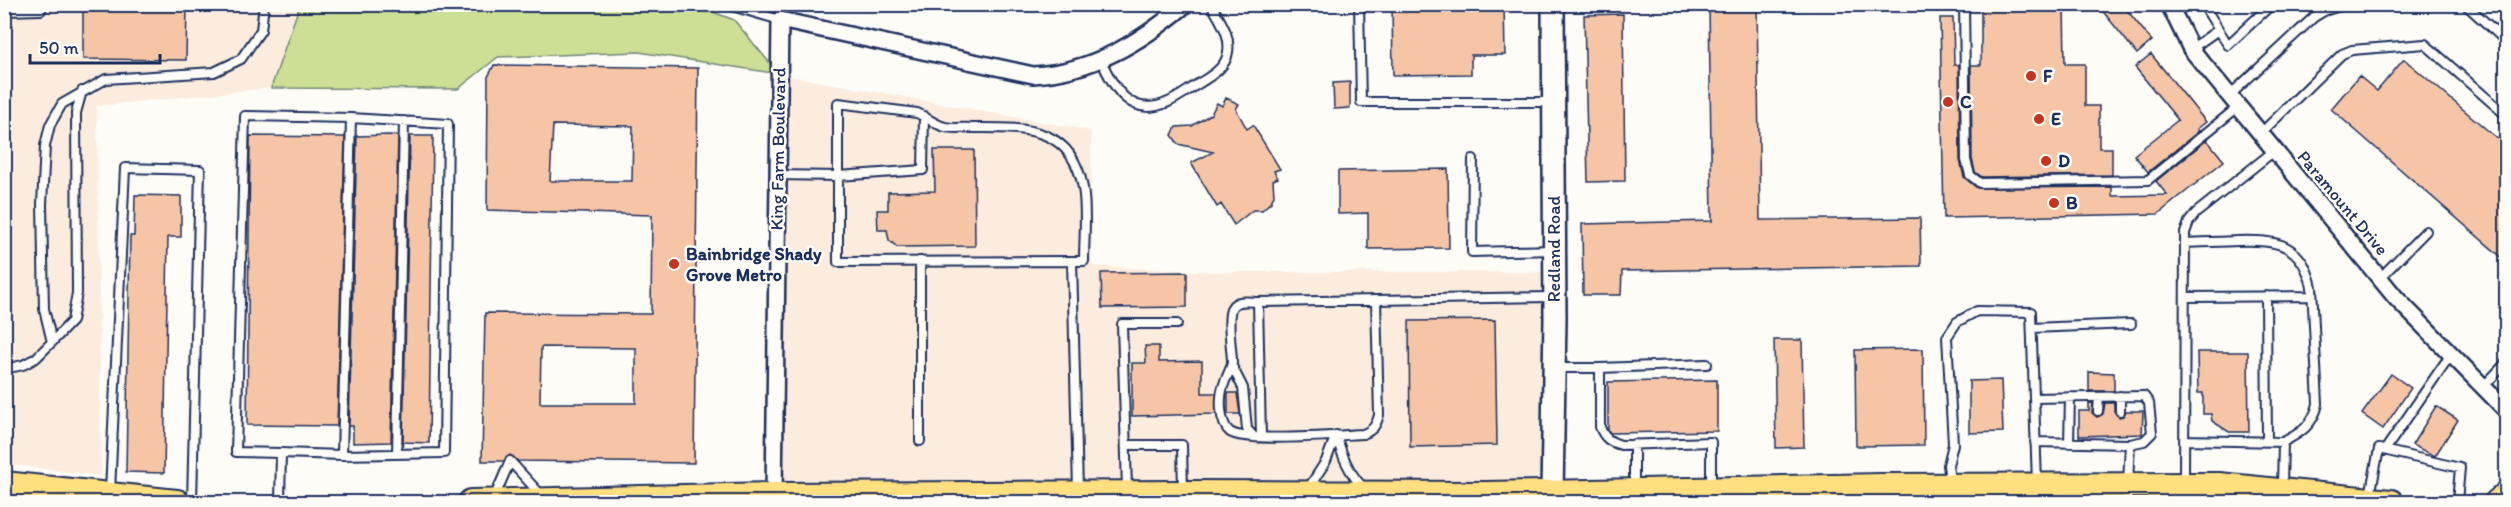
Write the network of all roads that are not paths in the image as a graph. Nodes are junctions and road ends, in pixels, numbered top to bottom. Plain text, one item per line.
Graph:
1 (264, 4) edge
2 (725, 4) edge
3 (1186, 4) edge
4 (1211, 4) edge
5 (1359, 4) edge
6 (1553, 4) edge
7 (1964, 4) edge
8 (2188, 4) edge
9 (2203, 4) edge
10 (2272, 4) edge
11 (2346, 4) edge
12 (2465, 4) edge
13 (2170, 7) edge
14 (41, 10) dead end
15 (4, 11) edge
16 (780, 12) edge
17 (2218, 30) junction
18 (2506, 41) edge
19 (2191, 49) junction
20 (1101, 60) junction
21 (82, 91) junction
22 (1553, 102) junction
23 (2233, 102) junction
24 (2506, 115) edge
25 (924, 116) junction
26 (351, 118) junction
27 (404, 121) junction
28 (2260, 134) junction
29 (2274, 151) junction
30 (1473, 159) dead end
31 (778, 175) junction
32 (838, 176) junction
33 (2426, 231) dead end
34 (2185, 243) junction
35 (1554, 250) junction
36 (920, 261) junction
37 (1072, 261) junction
38 (2379, 278) junction
39 (2266, 296) junction
40 (2312, 296) junction
41 (1555, 297) junction
42 (2185, 297) junction
43 (1376, 300) junction
44 (1258, 302) junction
45 (1177, 324) dead end
46 (2131, 324) dead end
47 (2032, 328) junction
48 (52, 342) junction
49 (2451, 354) junction
50 (2506, 363) edge
51 (1707, 364) dead end
52 (1232, 366) junction
53 (1554, 368) junction
54 (1600, 368) junction
55 (4, 369) edge
56 (2483, 387) junction
57 (2120, 396) junction
58 (2070, 397) junction
59 (2099, 397) junction
60 (2034, 398) junction
61 (2506, 410) edge
62 (2098, 411) dead end
63 (2120, 411) dead end
64 (1336, 435) junction
65 (1258, 437) junction
66 (2184, 440) junction
67 (920, 441) dead end
68 (2267, 441) junction
69 (2035, 442) junction
70 (2283, 442) junction
71 (2069, 443) junction
72 (1634, 444) junction
73 (2130, 444) junction
74 (1126, 445) junction
75 (2385, 450) junction
76 (281, 453) junction
77 (397, 454) junction
78 (342, 455) junction
79 (4, 484) edge
80 (2184, 485) junction
81 (1950, 486) junction
82 (2037, 486) junction
83 (1711, 490) junction
84 (1635, 491) junction
85 (2282, 491) junction
86 (1183, 493) junction
87 (1127, 494) junction
88 (1303, 494) junction
89 (1370, 494) junction
90 (2128, 494) edge
91 (1078, 495) junction
92 (2506, 495) edge
93 (110, 497) junction
94 (1552, 499) edge
95 (546, 500) junction
96 (774, 500) edge
97 (2380, 501) edge
98 (177, 502) edge
99 (192, 502) edge
100 (280, 502) edge
101 (471, 502) edge
102 (491, 502) edge
103 (2457, 502) edge
104 (2497, 502) edge

1 - 21 lane
2 - 16 lane
3 - 20 street
4 - 20 lane
5 - 22 lane
6 - 22 main road, Redland Road
7 - 23 lane
8 - 13 lane
9 - 17 lane
10 - 17 lane
11 - 23 lane
12 - 18 lane
13 - 19 street, Paramount Drive
14 - 15 lane
16 - 20 street
16 - 31 street, King Farm Boulevard
17 - 19 lane
19 - 23 street, Paramount Drive
21 - 48 lane
21 - 48 lane
22 - 35 main road, Redland Road
23 - 28 street, Paramount Drive
24 - 28 lane
25 - 32 lane
25 - 32 lane
25 - 37 lane
26 - 27 lane
26 - 76 lane
26 - 78 lane
27 - 77 lane
27 - 77 lane
28 - 29 street, Paramount Drive
29 - 34 lane
29 - 38 street, Paramount Drive
30 - 35 lane
31 - 32 lane
31 - 96 street, King Farm Boulevard
32 - 36 lane
33 - 38 lane
34 - 40 lane
34 - 42 lane
35 - 41 main road, Redland Road
36 - 37 lane
36 - 67 lane
37 - 91 lane
38 - 49 street, Paramount Drive
39 - 40 lane
39 - 42 lane
39 - 68 lane
40 - 70 lane
41 - 43 lane
41 - 53 main road, Redland Road
42 - 66 lane
43 - 44 lane
43 - 64 lane
44 - 52 lane
44 - 65 lane
45 - 74 lane
46 - 47 lane
47 - 60 lane
47 - 81 lane
48 - 55 lane
49 - 56 street, Paramount Drive
49 - 75 lane
50 - 56 lane
51 - 54 lane
52 - 65 lane
52 - 65 lane
53 - 54 lane
53 - 94 main road, Redland Road
54 - 72 lane
56 - 61 street, Paramount Drive
57 - 59 lane
57 - 63 lane
57 - 73 lane
58 - 59 lane
58 - 60 lane
58 - 71 lane
59 - 62 lane
60 - 69 lane
64 - 65 lane
64 - 88 lane
64 - 89 lane
66 - 68 lane
66 - 80 lane
68 - 70 lane
69 - 71 lane
69 - 82 lane
70 - 85 lane
71 - 73 lane
72 - 83 lane
72 - 84 lane
73 - 90 lane
74 - 86 lane
74 - 87 lane
75 - 97 lane
75 - 103 lane
76 - 78 lane
76 - 100 lane
77 - 78 lane
79 - 93 main road
80 - 85 main road
80 - 90 main road
81 - 82 main road
81 - 83 main road
82 - 90 main road
83 - 84 main road
84 - 94 main road
85 - 97 main road
86 - 87 main road
86 - 88 main road
87 - 91 main road
88 - 89 main road
89 - 94 main road
91 - 96 main road
92 - 104 main road
93 - 98 main road
93 - 99 lane
95 - 96 main road
95 - 102 main road
95 - 102 lane
101 - 102 main road

